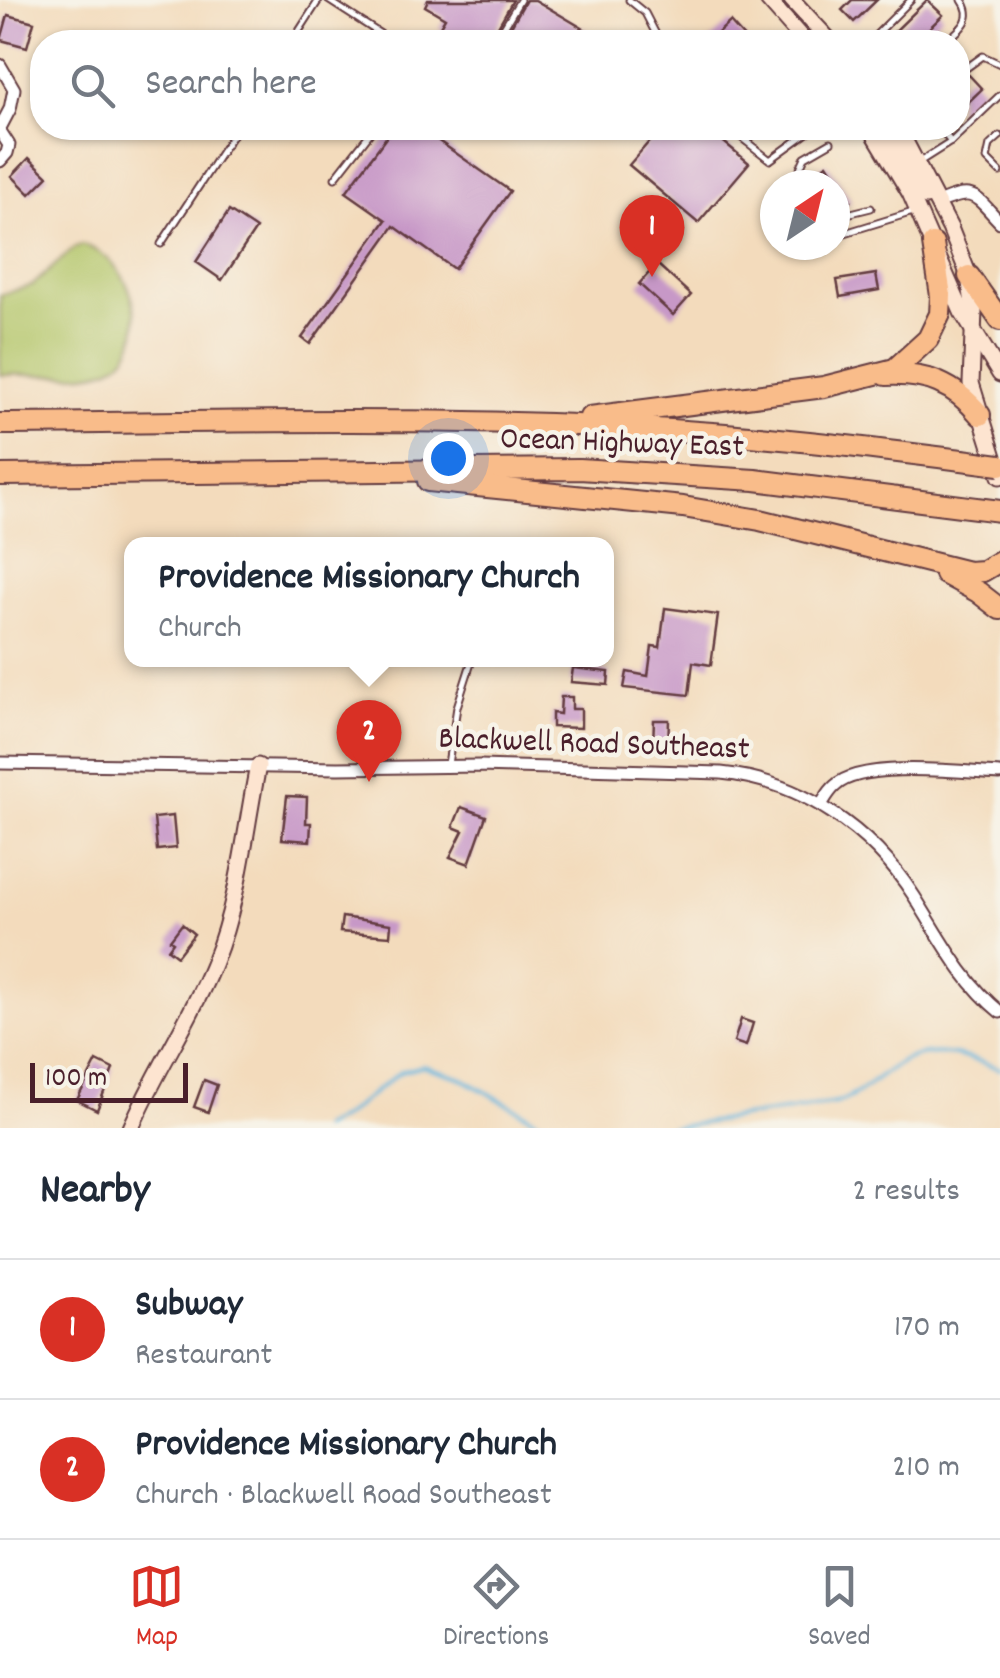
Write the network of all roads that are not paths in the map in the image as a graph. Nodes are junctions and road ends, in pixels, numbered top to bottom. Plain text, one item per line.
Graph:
1 (320, 0) edge
2 (328, 0) edge
3 (520, 0) edge
4 (629, 0) edge
5 (768, 0) edge
6 (793, 0) edge
7 (911, 0) edge
8 (962, 0) edge
9 (300, 30) edge
10 (374, 30) edge
11 (502, 30) edge
12 (654, 30) edge
13 (795, 30) edge
14 (820, 30) edge
15 (880, 30) edge
16 (958, 30) edge
17 (1000, 64) edge
18 (0, 65) edge
19 (970, 65) edge
20 (1000, 95) edge
21 (970, 124) edge
22 (0, 130) edge
23 (1000, 136) edge
24 (228, 140) edge
25 (365, 140) edge
26 (798, 140) edge
27 (879, 140) edge
28 (891, 140) edge
29 (905, 140) edge
30 (745, 141) edge
31 (830, 142) dead end
32 (952, 142) edge
33 (0, 160) edge
34 (918, 162) junction
35 (801, 170) edge
36 (1000, 172) edge
37 (335, 178) dead end
38 (938, 203) junction
39 (871, 208) dead end
40 (918, 210) junction
41 (850, 213) edge
42 (1000, 222) edge
43 (850, 231) edge
44 (161, 244) dead end
45 (933, 244) junction
46 (970, 276) junction
47 (1000, 320) edge
48 (974, 331) junction
49 (1000, 374) edge
50 (879, 375) junction
51 (980, 415) junction
52 (0, 424) edge
53 (443, 424) junction
54 (1000, 465) edge
55 (327, 472) junction
56 (0, 475) edge
57 (1000, 476) edge
58 (1000, 511) edge
59 (1000, 561) edge
60 (920, 562) junction
61 (1000, 609) edge
62 (470, 667) edge
63 (0, 763) edge
64 (258, 766) junction
65 (447, 766) junction
66 (1000, 774) edge
67 (821, 805) junction
68 (1000, 1012) edge
69 (131, 1128) edge

1 - 9 lane
2 - 10 lane
3 - 11 lane
4 - 12 lane
5 - 13 main road
6 - 14 main road
7 - 15 lane
8 - 16 lane
17 - 19 lane
18 - 22 street
20 - 21 lane
22 - 33 street
23 - 36 lane
24 - 44 lane
25 - 37 lane
26 - 30 lane
27 - 40 main road
28 - 38 main road
29 - 34 main road
31 - 35 lane
32 - 34 lane
34 - 38 main road
38 - 42 street
38 - 46 main road
39 - 41 lane
40 - 43 lane
40 - 45 main road
45 - 48 main road
45 - 50 highway
46 - 47 highway
46 - 48 main road
48 - 49 main road
48 - 51 main road
50 - 51 highway
50 - 53 highway
51 - 57 main road
52 - 53 highway, Ocean Highway East
53 - 54 highway, Ocean Highway East, bridge
55 - 56 highway, Ocean Highway East
55 - 58 highway, Ocean Highway East
55 - 60 highway
59 - 60 highway
60 - 61 highway
62 - 65 lane
63 - 64 street, Blackwell Road Southeast
64 - 65 street, Blackwell Road Southeast
64 - 69 main road
65 - 67 street, Blackwell Road Southeast
66 - 67 street
67 - 68 street, Blackwell Road Southeast

